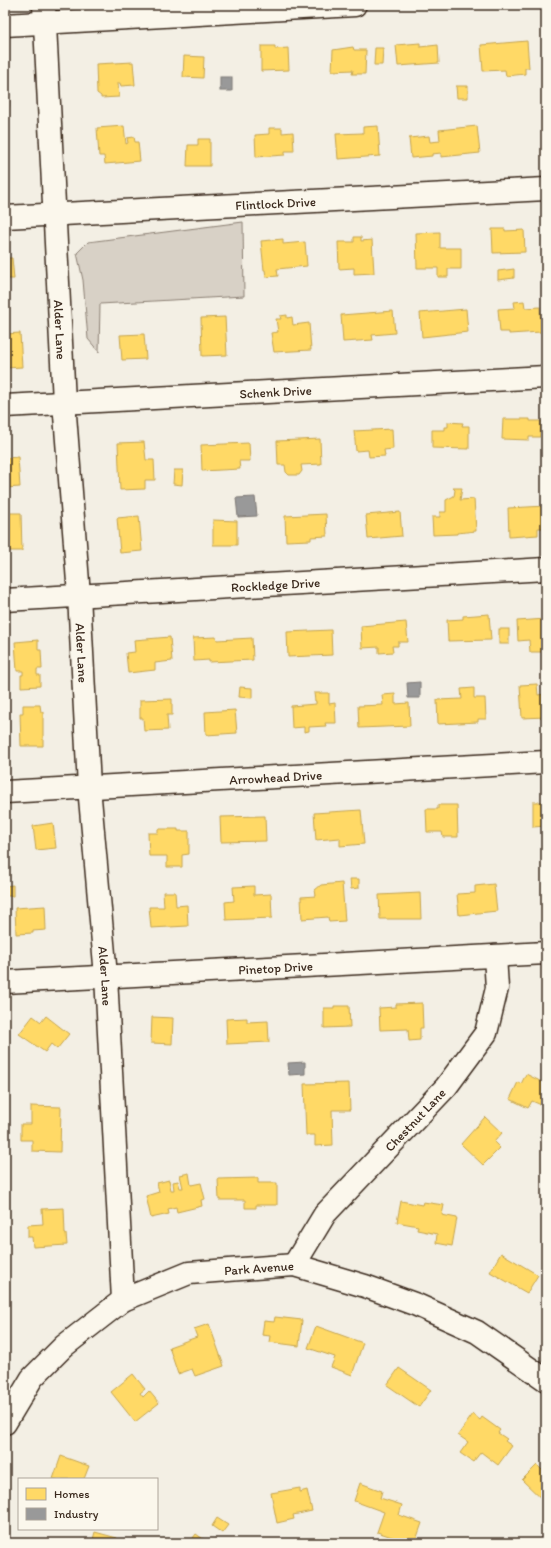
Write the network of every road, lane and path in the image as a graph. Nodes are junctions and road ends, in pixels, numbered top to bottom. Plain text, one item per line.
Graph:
1 (355, 5) edge
2 (45, 14) edge
3 (5, 25) edge
4 (546, 189) edge
5 (54, 214) junction
6 (5, 217) edge
7 (546, 377) edge
8 (64, 402) junction
9 (5, 406) edge
10 (546, 569) edge
11 (80, 595) junction
12 (5, 600) edge
13 (546, 762) edge
14 (88, 787) junction
15 (5, 792) edge
16 (546, 953) edge
17 (495, 956) junction
18 (106, 976) junction
19 (5, 982) edge
20 (294, 1265) junction
21 (123, 1300) junction
22 (546, 1380) edge
23 (5, 1423) edge

1 - 2 street
2 - 3 street
2 - 5 street, Alder Lane
4 - 5 street, Flintlock Drive
5 - 6 street, Flintlock Drive
5 - 8 street, Alder Lane
7 - 8 street, Schenk Drive
8 - 9 street, Schenk Drive
8 - 11 street, Alder Lane
10 - 11 street, Rockledge Drive
11 - 12 street, Rockledge Drive
11 - 14 street, Alder Lane
13 - 14 street, Arrowhead Drive
14 - 15 street, Arrowhead Drive
14 - 18 street, Alder Lane
16 - 17 street, Pinetop Drive
17 - 18 street, Pinetop Drive
17 - 20 street, Chestnut Lane
18 - 19 street, Pinetop Drive
18 - 21 street, Alder Lane
20 - 21 street, Park Avenue
20 - 22 street, Park Avenue
21 - 23 street, Park Avenue

